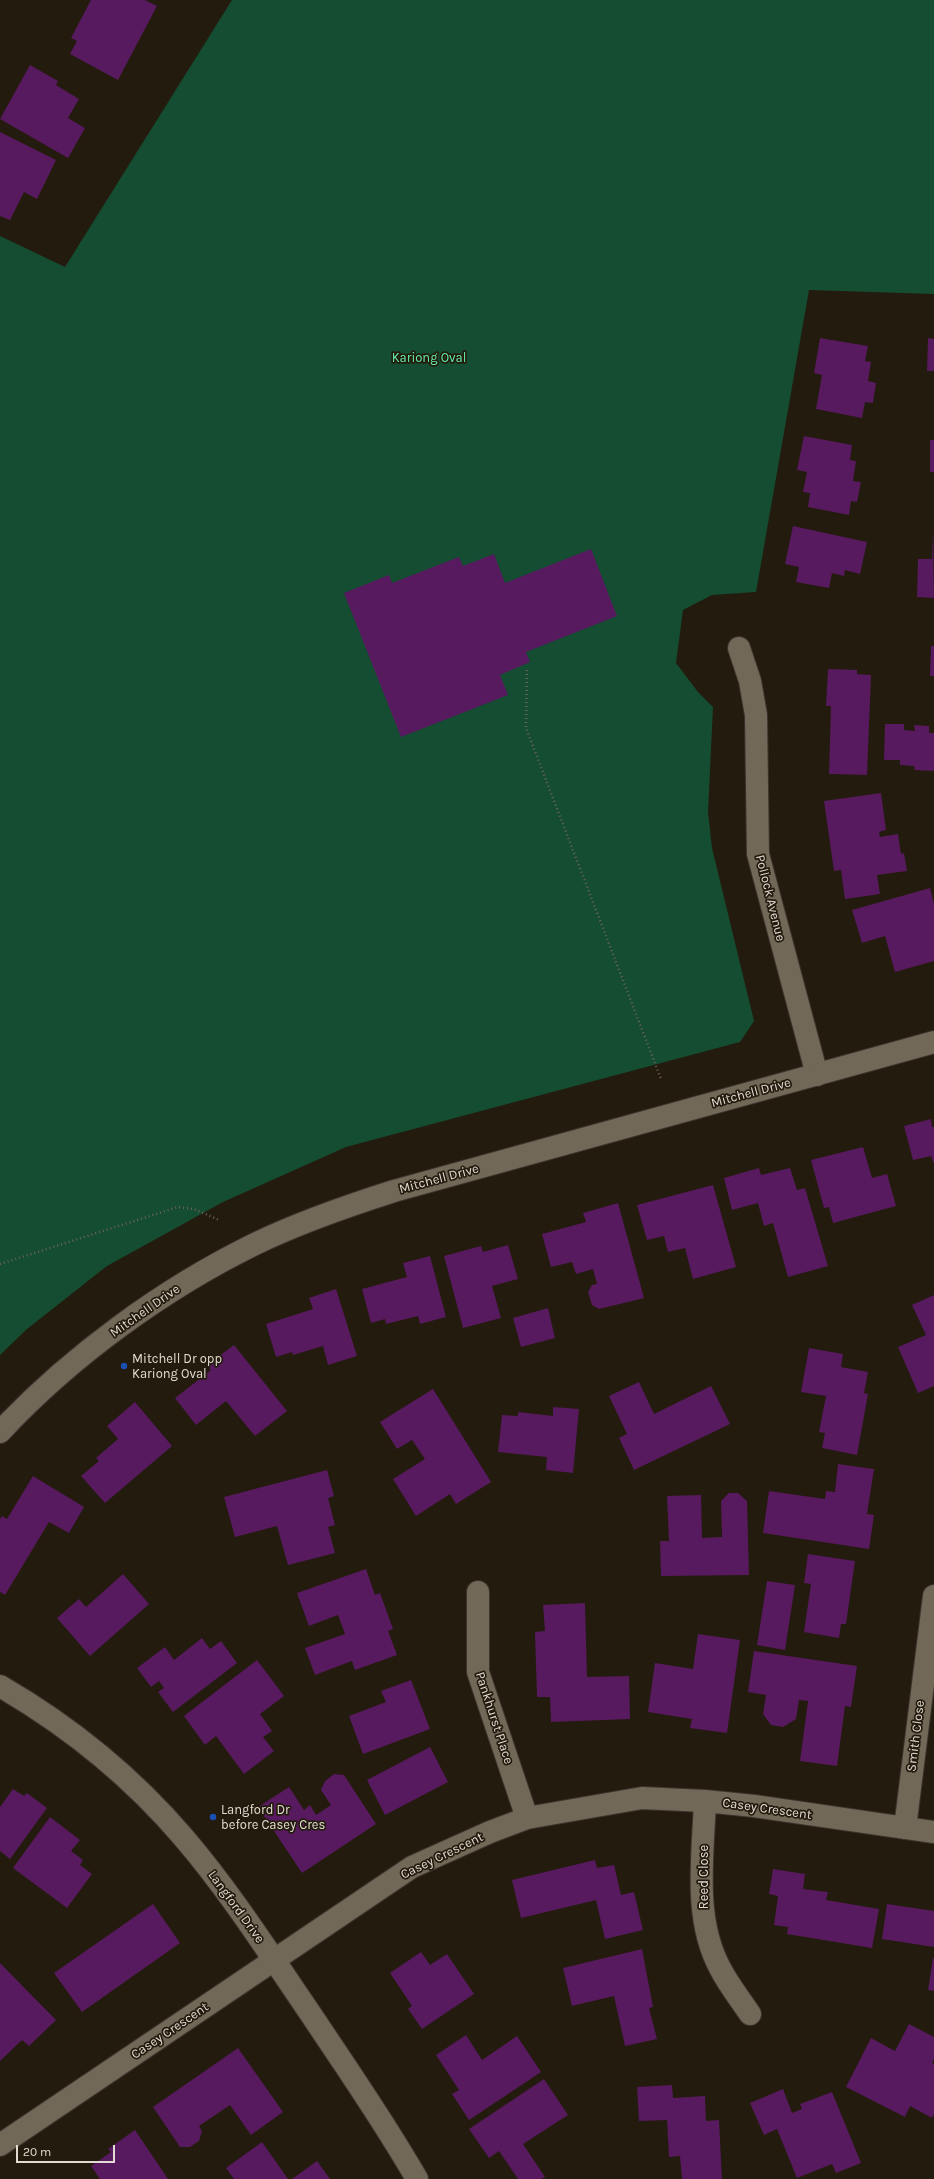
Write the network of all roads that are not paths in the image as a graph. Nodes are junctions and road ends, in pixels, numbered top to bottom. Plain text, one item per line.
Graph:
1 (739, 648) dead end
2 (934, 1042) edge
3 (817, 1075) junction
4 (0, 1432) edge
5 (478, 1592) dead end
6 (934, 1596) edge
7 (0, 1686) edge
8 (705, 1801) junction
9 (527, 1818) junction
10 (905, 1828) junction
11 (934, 1832) edge
12 (274, 1960) junction
13 (750, 2014) dead end
14 (0, 2145) edge
15 (417, 2179) edge

1 - 3 street, Pollock Avenue
2 - 3 street, Mitchell Drive
3 - 4 street, Mitchell Drive
5 - 9 street, Pankhurst Place
6 - 10 street, Smith Close
7 - 12 street, Langford Drive
8 - 9 street, Casey Crescent
8 - 10 street, Casey Crescent
8 - 13 street, Reed Close
9 - 12 street, Casey Crescent
10 - 11 street, Casey Crescent
12 - 14 street, Casey Crescent
12 - 15 street, Langford Drive

